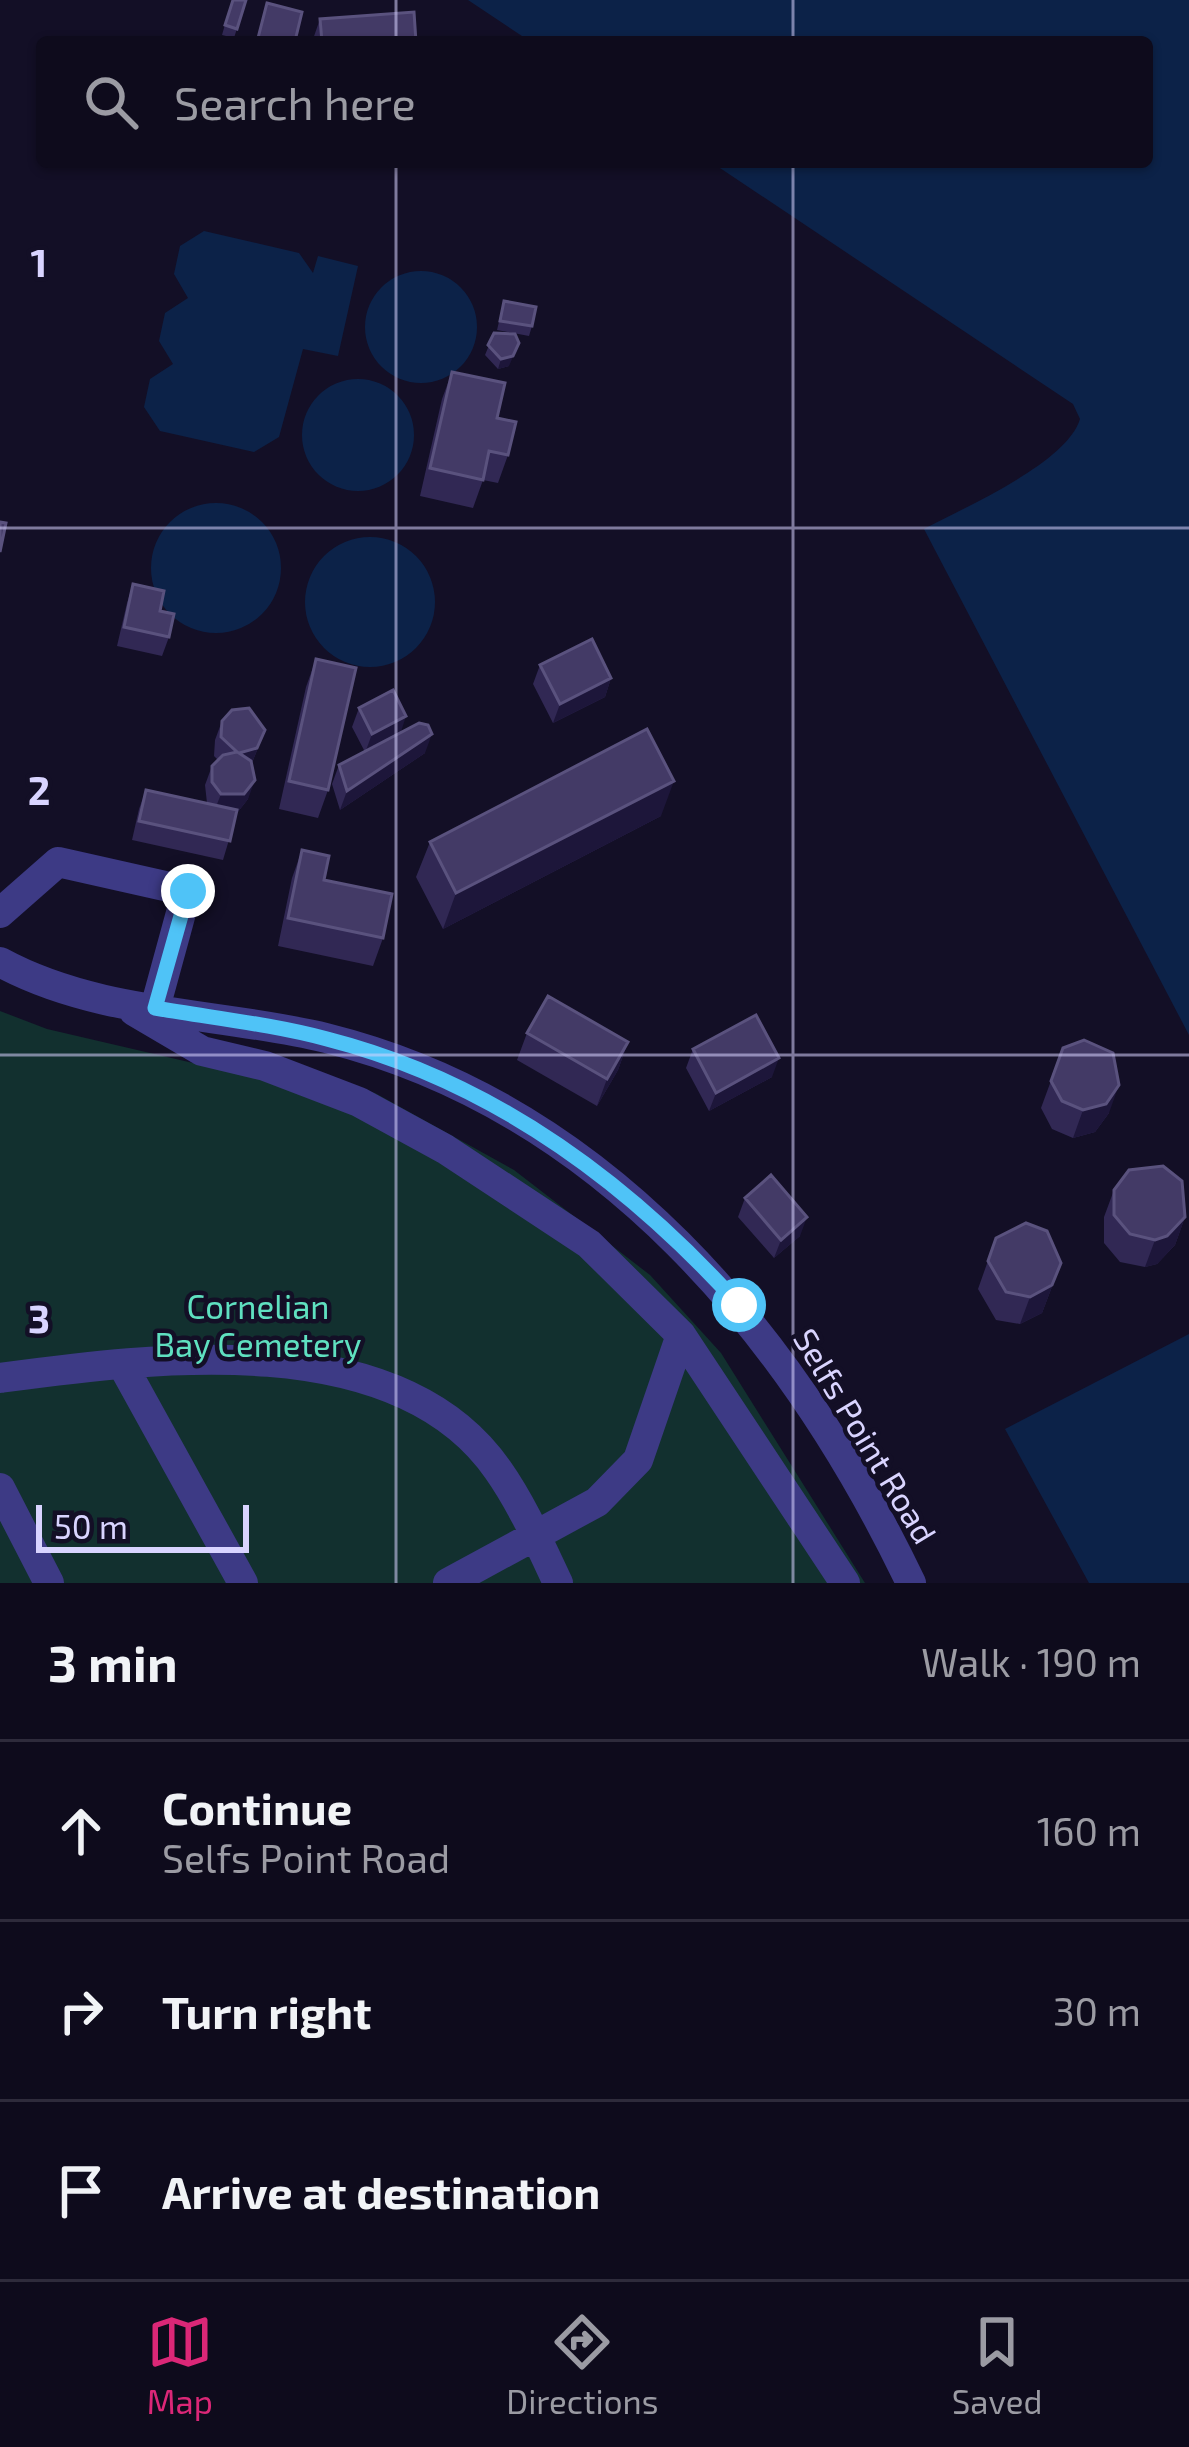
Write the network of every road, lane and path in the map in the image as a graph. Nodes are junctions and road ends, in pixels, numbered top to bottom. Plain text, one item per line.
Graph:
1 (0, 914) edge
2 (0, 962) edge
3 (140, 1006) junction
4 (681, 1335) junction
5 (122, 1364) junction
6 (0, 1378) edge
7 (0, 1488) edge
8 (536, 1537) junction
9 (49, 1583) edge
10 (243, 1583) edge
11 (448, 1583) edge
12 (558, 1583) edge
13 (845, 1583) edge
14 (911, 1583) edge

1 - 3 street
2 - 3 street, Selfs Point Road
3 - 4 street
3 - 14 street, Selfs Point Road
4 - 8 street
4 - 13 street
5 - 6 street
5 - 8 street
5 - 10 street
7 - 9 street
8 - 11 street
8 - 12 street

